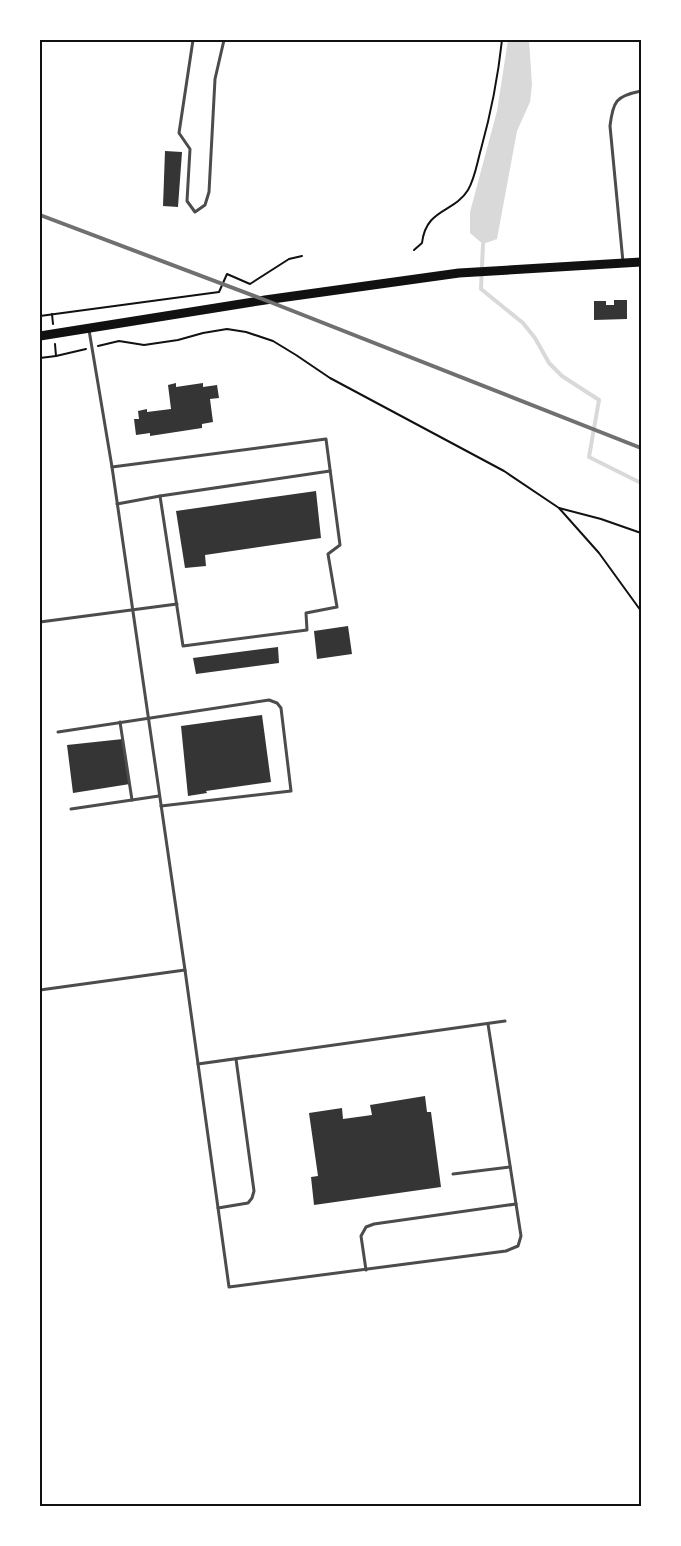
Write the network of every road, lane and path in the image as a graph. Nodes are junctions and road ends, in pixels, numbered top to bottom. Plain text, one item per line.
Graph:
1 (192, 40) edge
2 (224, 40) edge
3 (502, 40) edge
4 (641, 91) edge
5 (414, 250) dead end
6 (302, 256) dead end
7 (641, 262) edge
8 (623, 263) junction
9 (40, 316) edge
10 (89, 329) junction
11 (54, 334) junction
12 (40, 336) edge
13 (91, 348) junction
14 (56, 356) junction
15 (40, 358) edge
16 (112, 467) junction
17 (330, 471) junction
18 (160, 496) junction
19 (117, 504) junction
20 (559, 508) junction
21 (641, 533) edge
22 (177, 604) junction
23 (132, 609) junction
24 (641, 611) edge
25 (40, 622) edge
26 (148, 717) junction
27 (120, 722) junction
28 (58, 732) dead end
29 (159, 796) junction
30 (132, 800) junction
31 (161, 806) junction
32 (71, 809) dead end
33 (185, 970) junction
34 (40, 990) edge
35 (505, 1021) dead end
36 (488, 1024) junction
37 (236, 1059) junction
38 (198, 1064) junction
39 (510, 1167) junction
40 (454, 1174) dead end
41 (516, 1204) junction
42 (218, 1208) junction
43 (366, 1270) junction

1 - 2 lane
3 - 5 path
4 - 8 lane
6 - 9 path
7 - 8 main road
8 - 10 main road
10 - 11 main road
10 - 13 lane
11 - 12 main road
11 - 14 path
13 - 14 path
13 - 16 lane
13 - 20 path
14 - 15 path
16 - 17 lane
16 - 19 lane
17 - 18 lane
17 - 22 lane
18 - 19 lane
18 - 22 lane
19 - 23 lane
20 - 21 path
20 - 24 path
22 - 23 lane
23 - 25 lane
23 - 26 lane
26 - 27 lane
26 - 29 lane
26 - 31 lane
27 - 28 lane
27 - 30 lane
29 - 30 lane
29 - 31 lane
30 - 32 lane
31 - 33 lane
33 - 34 lane
33 - 38 lane
35 - 36 lane
36 - 37 lane
36 - 39 lane
37 - 38 lane
37 - 42 lane
38 - 42 lane
39 - 40 lane
39 - 41 lane
41 - 43 lane
41 - 43 lane
42 - 43 lane

